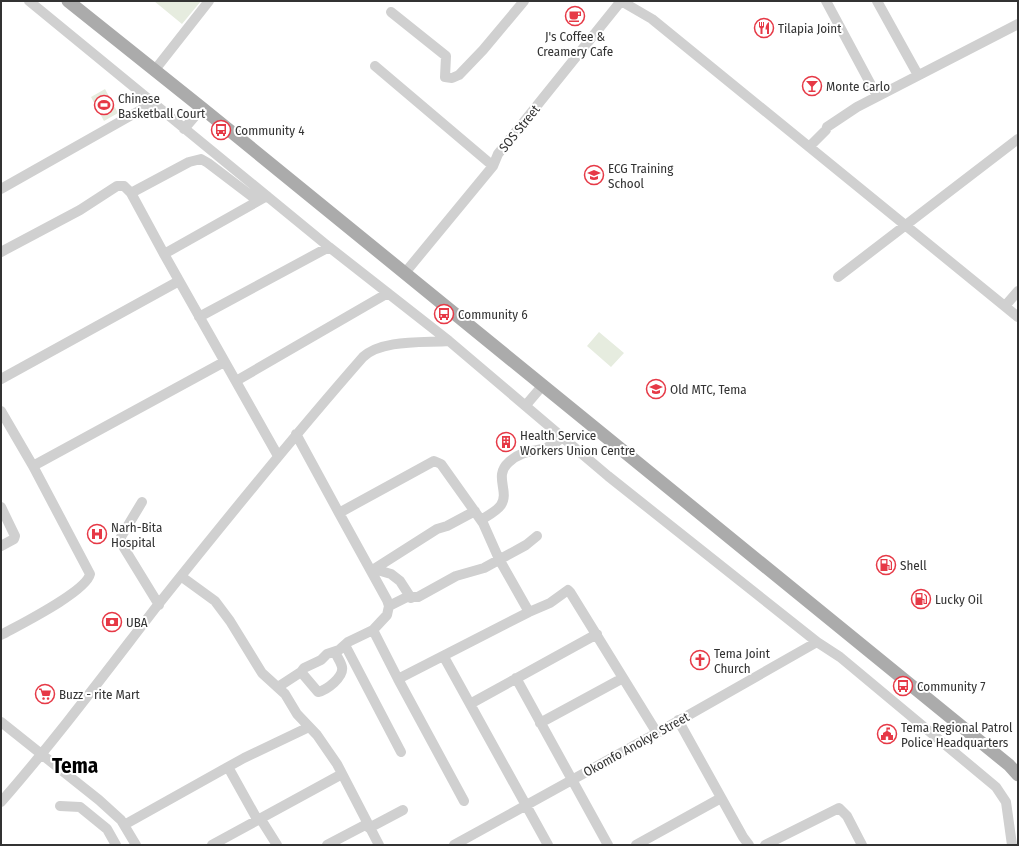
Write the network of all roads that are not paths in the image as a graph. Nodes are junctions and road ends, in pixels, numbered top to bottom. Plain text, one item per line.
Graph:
1 (29, 1) edge
2 (68, 1) edge
3 (209, 1) edge
4 (524, 1) edge
5 (621, 1) edge
6 (826, 1) edge
7 (877, 1) edge
8 (391, 12) dead end
9 (1018, 24) edge
10 (375, 66) dead end
11 (154, 70) junction
12 (918, 75) junction
13 (877, 96) junction
14 (153, 103) junction
15 (202, 108) junction
16 (184, 129) junction
17 (1018, 139) edge
18 (809, 147) junction
19 (494, 166) junction
20 (1, 189) edge
21 (131, 193) junction
22 (262, 199) junction
23 (906, 225) junction
24 (329, 247) junction
25 (1, 252) edge
26 (164, 254) junction
27 (404, 274) junction
28 (838, 277) dead end
29 (179, 281) junction
30 (1018, 291) edge
31 (388, 293) junction
32 (1005, 306) junction
33 (199, 317) junction
34 (1018, 317) edge
35 (449, 341) junction
36 (224, 362) junction
37 (1, 379) edge
38 (236, 381) junction
39 (543, 385) junction
40 (526, 405) junction
41 (3, 418) edge
42 (296, 434) junction
43 (562, 437) junction
44 (278, 456) junction
45 (33, 466) junction
46 (142, 502) dead end
47 (1, 507) edge
48 (475, 511) junction
49 (339, 513) junction
50 (481, 520) junction
51 (537, 536) dead end
52 (1, 546) edge
53 (499, 559) junction
54 (372, 570) junction
55 (182, 577) junction
56 (411, 598) junction
57 (159, 604) junction
58 (388, 606) junction
59 (529, 612) junction
60 (372, 630) junction
61 (597, 634) junction
62 (1, 635) edge
63 (817, 642) junction
64 (345, 645) junction
65 (335, 652) junction
66 (444, 657) junction
67 (301, 672) junction
68 (516, 678) junction
69 (623, 678) junction
70 (398, 679) junction
71 (278, 687) junction
72 (470, 704) junction
73 (678, 720) junction
74 (1, 722) edge
75 (540, 723) junction
76 (309, 727) junction
77 (657, 733) junction
78 (401, 752) dead end
79 (42, 754) junction
80 (228, 767) junction
81 (1013, 767) edge
82 (342, 774) junction
83 (1018, 775) edge
84 (573, 780) junction
85 (721, 798) junction
86 (464, 801) dead end
87 (1, 802) edge
88 (525, 805) junction
89 (60, 806) dead end
90 (403, 810) dead end
91 (258, 818) junction
92 (124, 825) junction
93 (368, 826) junction
94 (116, 845) edge
95 (136, 845) edge
96 (212, 845) edge
97 (276, 845) edge
98 (327, 845) edge
99 (379, 845) edge
100 (454, 845) edge
101 (548, 845) edge
102 (608, 845) edge
103 (636, 845) edge
104 (750, 845) edge
105 (766, 845) edge
106 (862, 845) edge
107 (1012, 845) edge

1 - 14 street
2 - 11 main road
3 - 11 street
4 - 8 street
5 - 18 street
5 - 19 street, SOS Street
6 - 13 street
7 - 12 street
9 - 12 street
10 - 19 street
11 - 15 main road
12 - 13 street
13 - 18 street
14 - 16 street
14 - 20 street
15 - 16 street
15 - 27 main road
16 - 22 street
17 - 23 street
18 - 23 street
19 - 27 street, SOS Street
21 - 22 street
21 - 25 street
21 - 26 street
22 - 24 street
22 - 26 street
23 - 28 street
23 - 32 street
24 - 31 street
24 - 33 street
26 - 29 street
27 - 39 main road
29 - 33 street
29 - 37 street
30 - 32 street
31 - 35 street
31 - 38 street
32 - 34 street
33 - 36 street
35 - 40 street
35 - 42 street
36 - 38 street
36 - 45 street
38 - 44 street
39 - 40 street
39 - 81 main road
40 - 43 street
41 - 45 street
42 - 44 street
42 - 49 street
43 - 50 street
43 - 63 street
44 - 55 street
45 - 62 street
46 - 57 street
47 - 52 street
48 - 49 street
48 - 50 street
48 - 54 street
49 - 54 street
50 - 53 street
51 - 53 street
53 - 56 street
53 - 59 street
54 - 56 street
54 - 58 street
55 - 57 street
55 - 71 street
56 - 58 street
57 - 79 street
58 - 60 street
59 - 61 street
59 - 66 street
60 - 64 street
60 - 70 street
61 - 68 street
61 - 69 street
63 - 73 street, Okomfo Anokye Street
63 - 107 street
64 - 65 street
64 - 78 street
65 - 67 street
65 - 67 street
66 - 70 street
66 - 72 street
67 - 71 street
68 - 72 street
68 - 75 street
69 - 75 street
69 - 77 street
70 - 86 street
71 - 76 street
72 - 88 street
73 - 77 street, Okomfo Anokye Street
73 - 85 street
74 - 79 street
75 - 84 street
76 - 80 street
76 - 82 street
77 - 84 street, Okomfo Anokye Street
79 - 87 street
79 - 92 street
80 - 91 street
80 - 92 street
81 - 83 main road
82 - 91 street
82 - 93 street
84 - 88 street, Okomfo Anokye Street
84 - 102 street
85 - 103 street
85 - 104 street
88 - 100 street, Okomfo Anokye Street
88 - 101 street
89 - 94 street
90 - 93 street
91 - 96 street
91 - 97 street
92 - 95 street
93 - 98 street
93 - 99 street
105 - 106 street

